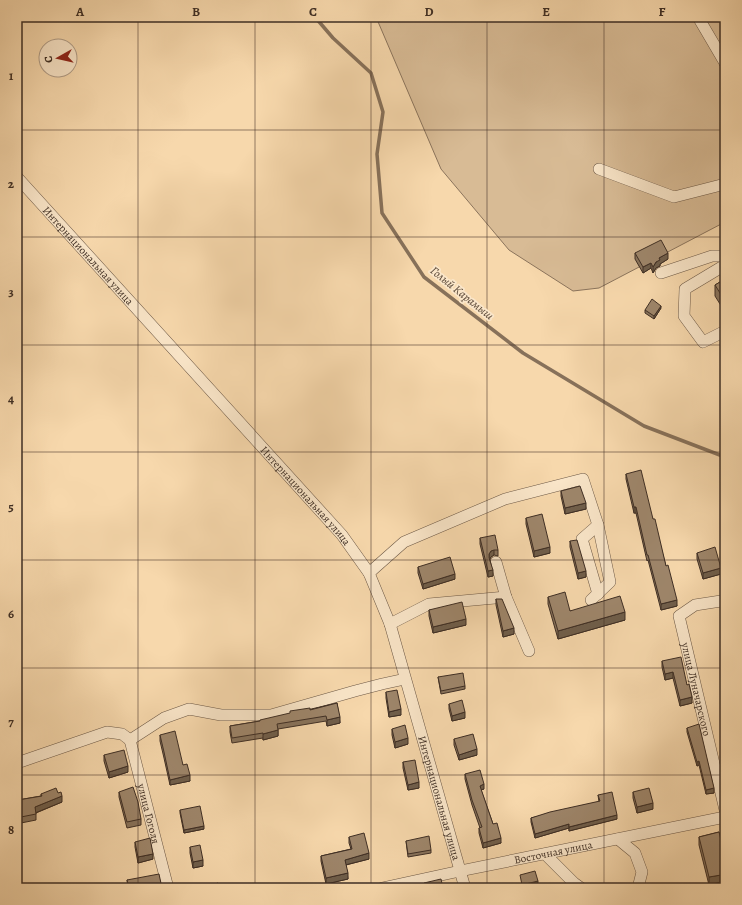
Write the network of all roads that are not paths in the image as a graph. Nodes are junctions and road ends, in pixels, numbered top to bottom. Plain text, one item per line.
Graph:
1 (698, 17) edge
2 (725, 63) edge
3 (599, 169) dead end
4 (17, 177) edge
5 (725, 184) edge
6 (725, 256) edge
7 (725, 265) edge
8 (661, 274) dead end
9 (725, 331) edge
10 (598, 525) junction
11 (496, 562) dead end
12 (369, 573) junction
13 (506, 596) junction
14 (721, 601) dead end
15 (390, 624) junction
16 (529, 651) dead end
17 (405, 679) junction
18 (130, 740) junction
19 (17, 763) edge
20 (725, 810) edge
21 (725, 817) edge
22 (618, 839) junction
23 (545, 854) junction
24 (460, 871) junction
25 (168, 888) edge
26 (382, 888) edge
27 (464, 888) edge
28 (581, 888) edge
29 (638, 888) edge

1 - 2 street
3 - 5 street
4 - 12 street, Интернациональная улица
6 - 8 street
7 - 9 street
10 - 10 street
10 - 12 street
11 - 13 street
12 - 15 street, Интернациональная улица
13 - 15 street
13 - 16 street
14 - 20 street, улица Луначарского
15 - 17 street, Интернациональная улица
17 - 18 street
17 - 24 street, Интернациональная улица
18 - 19 street
18 - 25 street, улица Гоголя
21 - 22 street, Восточная улица
22 - 23 street, Восточная улица
22 - 29 street
23 - 24 street, Восточная улица
23 - 28 street
24 - 26 street, Восточная улица
24 - 27 street, Интернациональная улица

